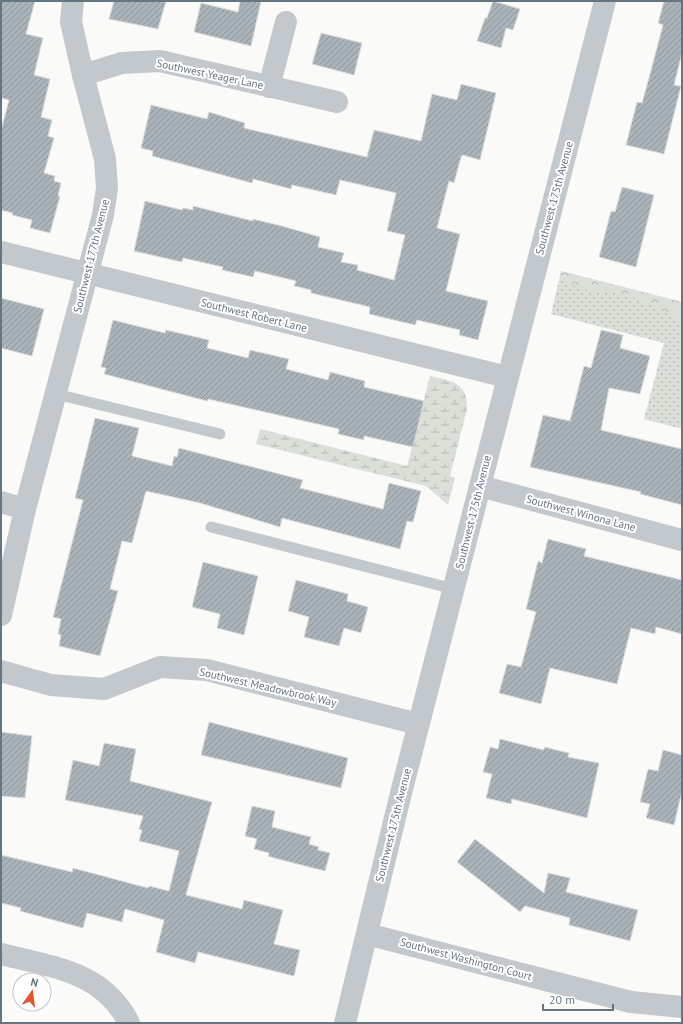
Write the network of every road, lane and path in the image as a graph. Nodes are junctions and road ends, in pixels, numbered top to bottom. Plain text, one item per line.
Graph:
1 (73, 1) edge
2 (605, 1) edge
3 (286, 22) dead end
4 (83, 75) junction
5 (269, 87) junction
6 (337, 102) dead end
7 (1, 252) edge
8 (87, 274) junction
9 (507, 377) junction
10 (56, 394) junction
11 (220, 434) dead end
12 (480, 486) junction
13 (1, 502) edge
14 (25, 509) junction
15 (211, 527) dead end
16 (682, 540) edge
17 (454, 589) junction
18 (1, 615) edge
19 (1, 671) edge
20 (418, 724) junction
21 (367, 934) junction
22 (1, 954) edge
23 (682, 1007) edge
24 (129, 1023) edge
25 (345, 1023) edge

1 - 4 street, Southwest 177th Avenue
2 - 9 street, Southwest 175th Avenue
3 - 5 street
4 - 5 street, Southwest Yeager Lane
4 - 8 street, Southwest 177th Avenue
5 - 6 street, Southwest Yeager Lane
7 - 8 street, Southwest Robert Lane
8 - 9 street, Southwest Robert Lane
8 - 10 street, Southwest 177th Avenue
9 - 12 street, Southwest 175th Avenue
10 - 11 lane
10 - 14 street, Southwest 177th Avenue
12 - 16 street, Southwest Winona Lane
12 - 17 street, Southwest 175th Avenue
13 - 14 street
14 - 18 street
15 - 17 lane
17 - 20 street, Southwest 175th Avenue
19 - 20 street, Southwest Meadowbrook Way
20 - 21 street, Southwest 175th Avenue
21 - 23 street, Southwest Washington Court
21 - 25 street, Southwest 175th Avenue
22 - 24 street

